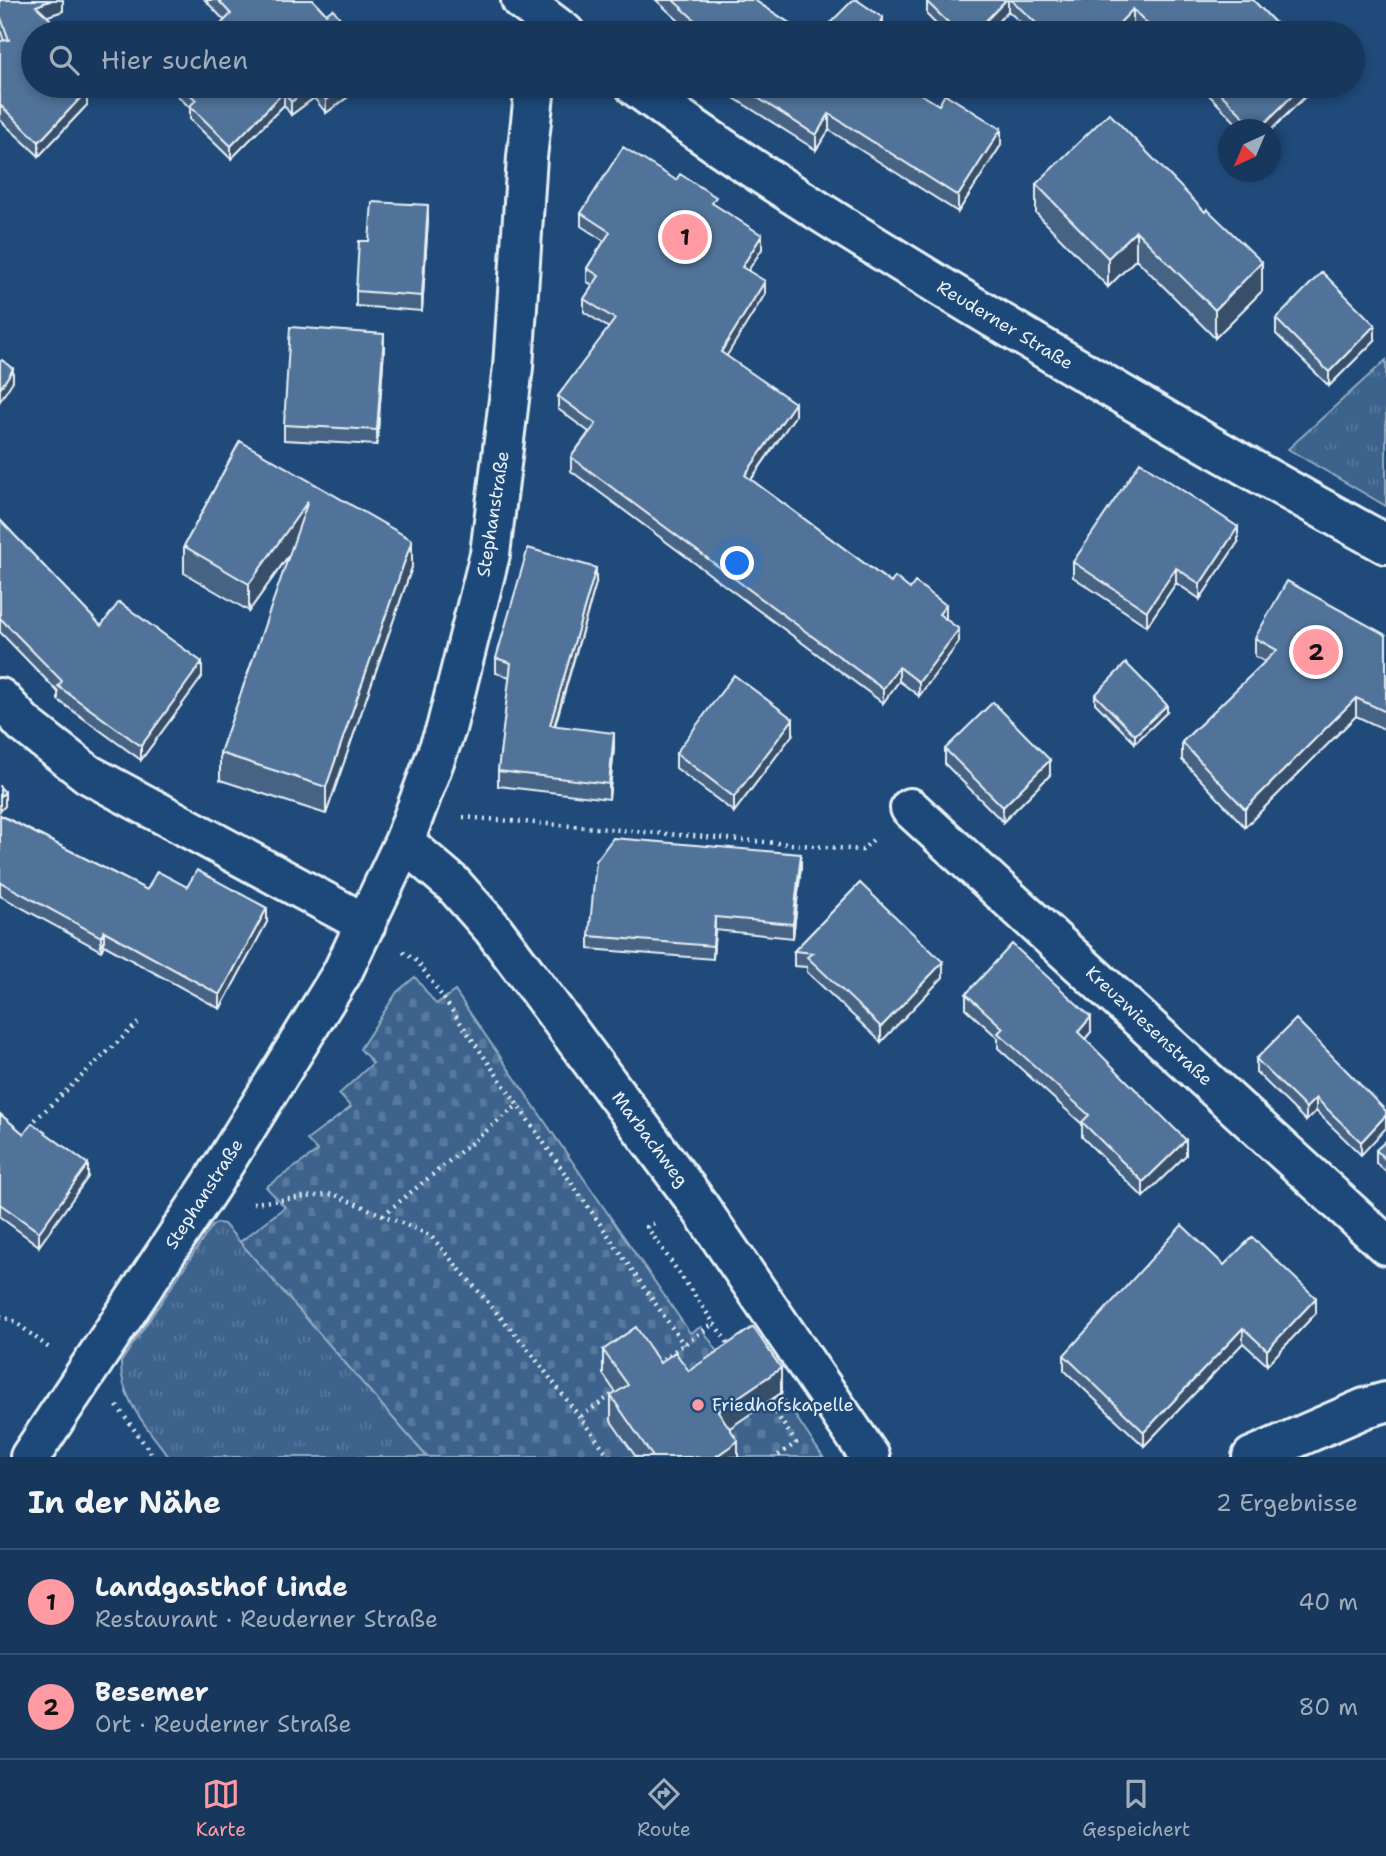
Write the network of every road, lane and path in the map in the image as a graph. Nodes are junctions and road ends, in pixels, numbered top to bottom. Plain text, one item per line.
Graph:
1 (521, 0) edge
2 (548, 21) edge
3 (534, 98) edge
4 (653, 98) edge
5 (1386, 544) edge
6 (0, 698) edge
7 (910, 808) joint
8 (404, 842) junction
9 (366, 924) junction
10 (138, 1023) dead end
11 (519, 1104) junction
12 (35, 1121) edge
13 (211, 1185) junction
14 (383, 1214) junction
15 (1386, 1245) edge
16 (0, 1316) edge
17 (715, 1323) dead end
18 (684, 1345) junction
19 (89, 1368) junction
20 (648, 1370) edge
21 (616, 1392) edge
22 (768, 1402) edge
23 (1386, 1402) edge
24 (581, 1416) junction
25 (778, 1456) edge
26 (30, 1457) edge
27 (153, 1457) edge
28 (610, 1457) edge
29 (870, 1457) edge
30 (1252, 1457) edge

1 - 2 street
3 - 8 street, Stephanstraße
4 - 5 street, Reuderner Straße
6 - 9 street
7 - 8 path
7 - 15 street, Kreuzwiesenstraße
8 - 9 street, Stephanstraße
8 - 29 street, Marbachweg
9 - 11 path
9 - 13 street, Stephanstraße
10 - 12 path
11 - 14 path
11 - 18 path
13 - 14 path
13 - 19 street, Stephanstraße
14 - 24 path
16 - 19 path
17 - 18 path
18 - 20 path
19 - 26 street, Stephanstraße
19 - 27 path
21 - 24 path
22 - 25 path
23 - 30 street
24 - 28 path

